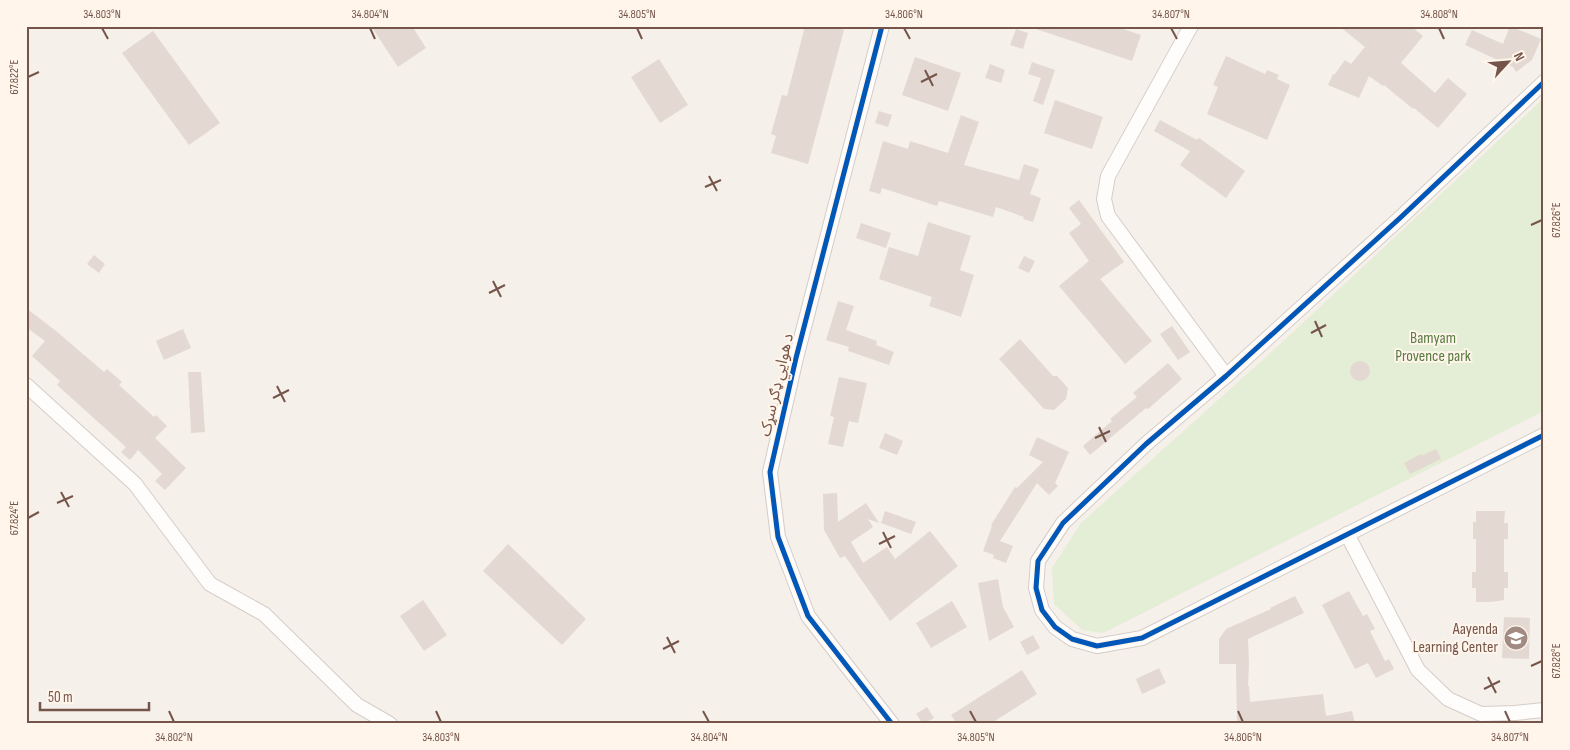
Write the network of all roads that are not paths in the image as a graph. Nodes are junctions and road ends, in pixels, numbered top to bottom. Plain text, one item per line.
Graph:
1 (882, 26) edge
2 (1191, 26) edge
3 (1544, 82) edge
4 (1226, 376) junction
5 (26, 385) edge
6 (1544, 435) edge
7 (1347, 534) junction
8 (1544, 710) edge
9 (390, 724) edge
10 (892, 724) edge

1 - 10 street, د هوايي ډګر سړک
2 - 4 street
3 - 4 street
4 - 7 street
5 - 9 street
6 - 7 street
7 - 8 street

